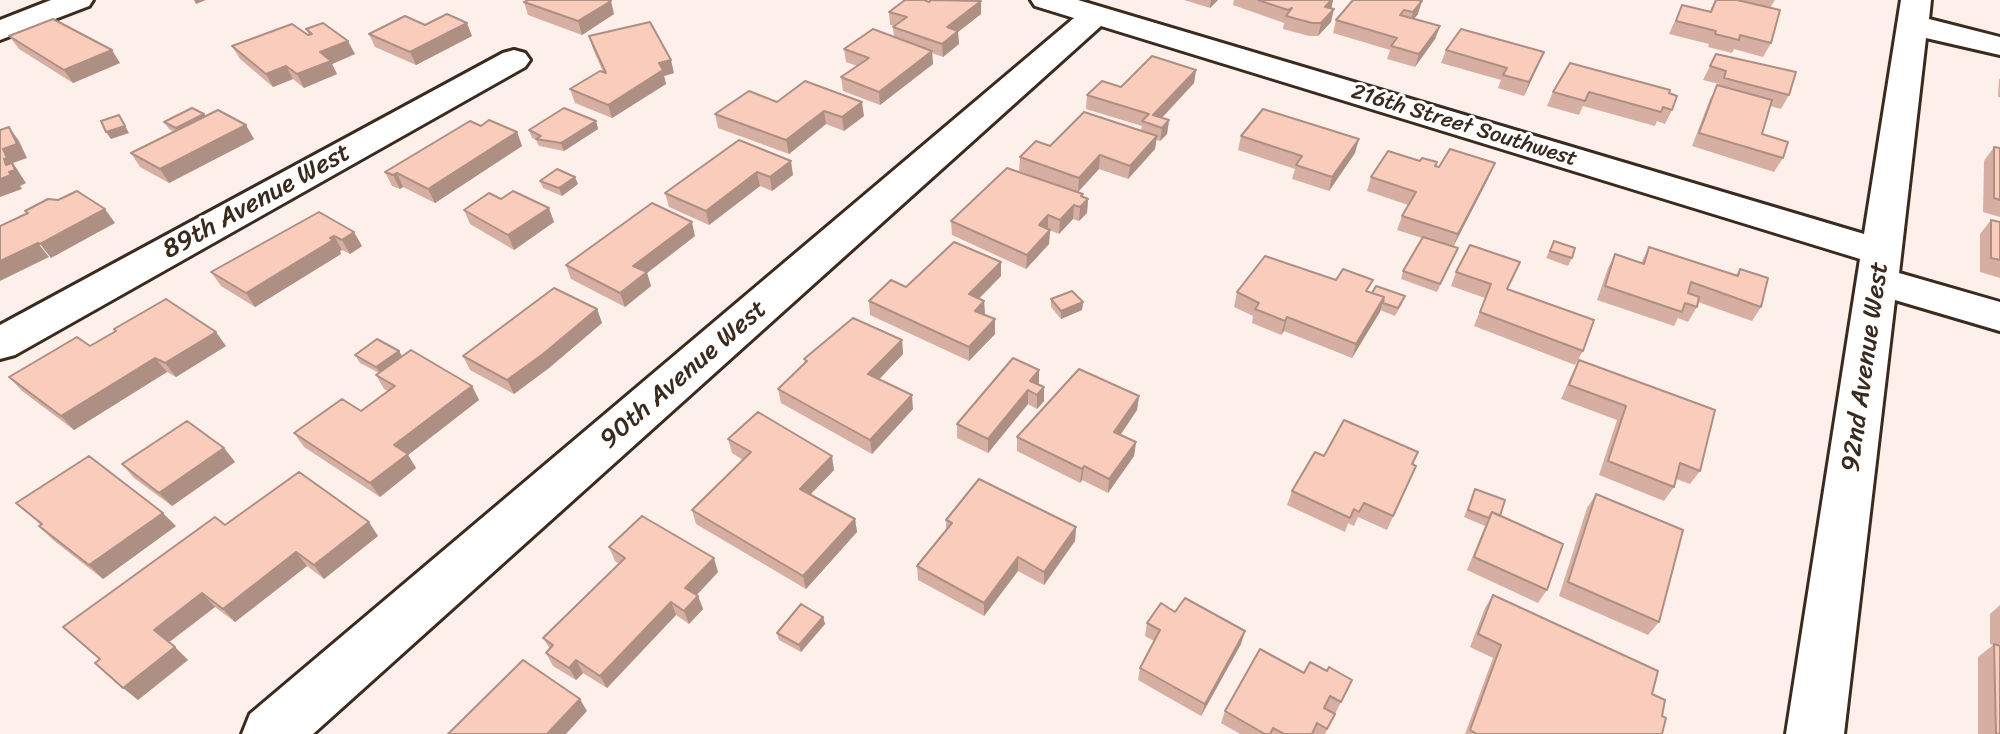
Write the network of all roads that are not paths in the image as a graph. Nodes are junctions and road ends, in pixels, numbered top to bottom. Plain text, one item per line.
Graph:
1 (78, 0) edge
2 (1046, 0) edge
3 (1914, 13) edge
4 (1096, 15) junction
5 (0, 31) edge
6 (2000, 46) edge
7 (514, 60) dead end
8 (1880, 267) junction
9 (2000, 317) edge
10 (0, 344) edge
11 (271, 734) edge
12 (1815, 734) edge

1 - 5 street
2 - 4 street, 216th Street Southwest
3 - 6 street
3 - 8 street, 92nd Avenue West
4 - 8 street, 216th Street Southwest
4 - 11 street, 90th Avenue West
7 - 10 street, 89th Avenue West
8 - 9 street, 216th Street Southwest
8 - 12 street, 92nd Avenue West

